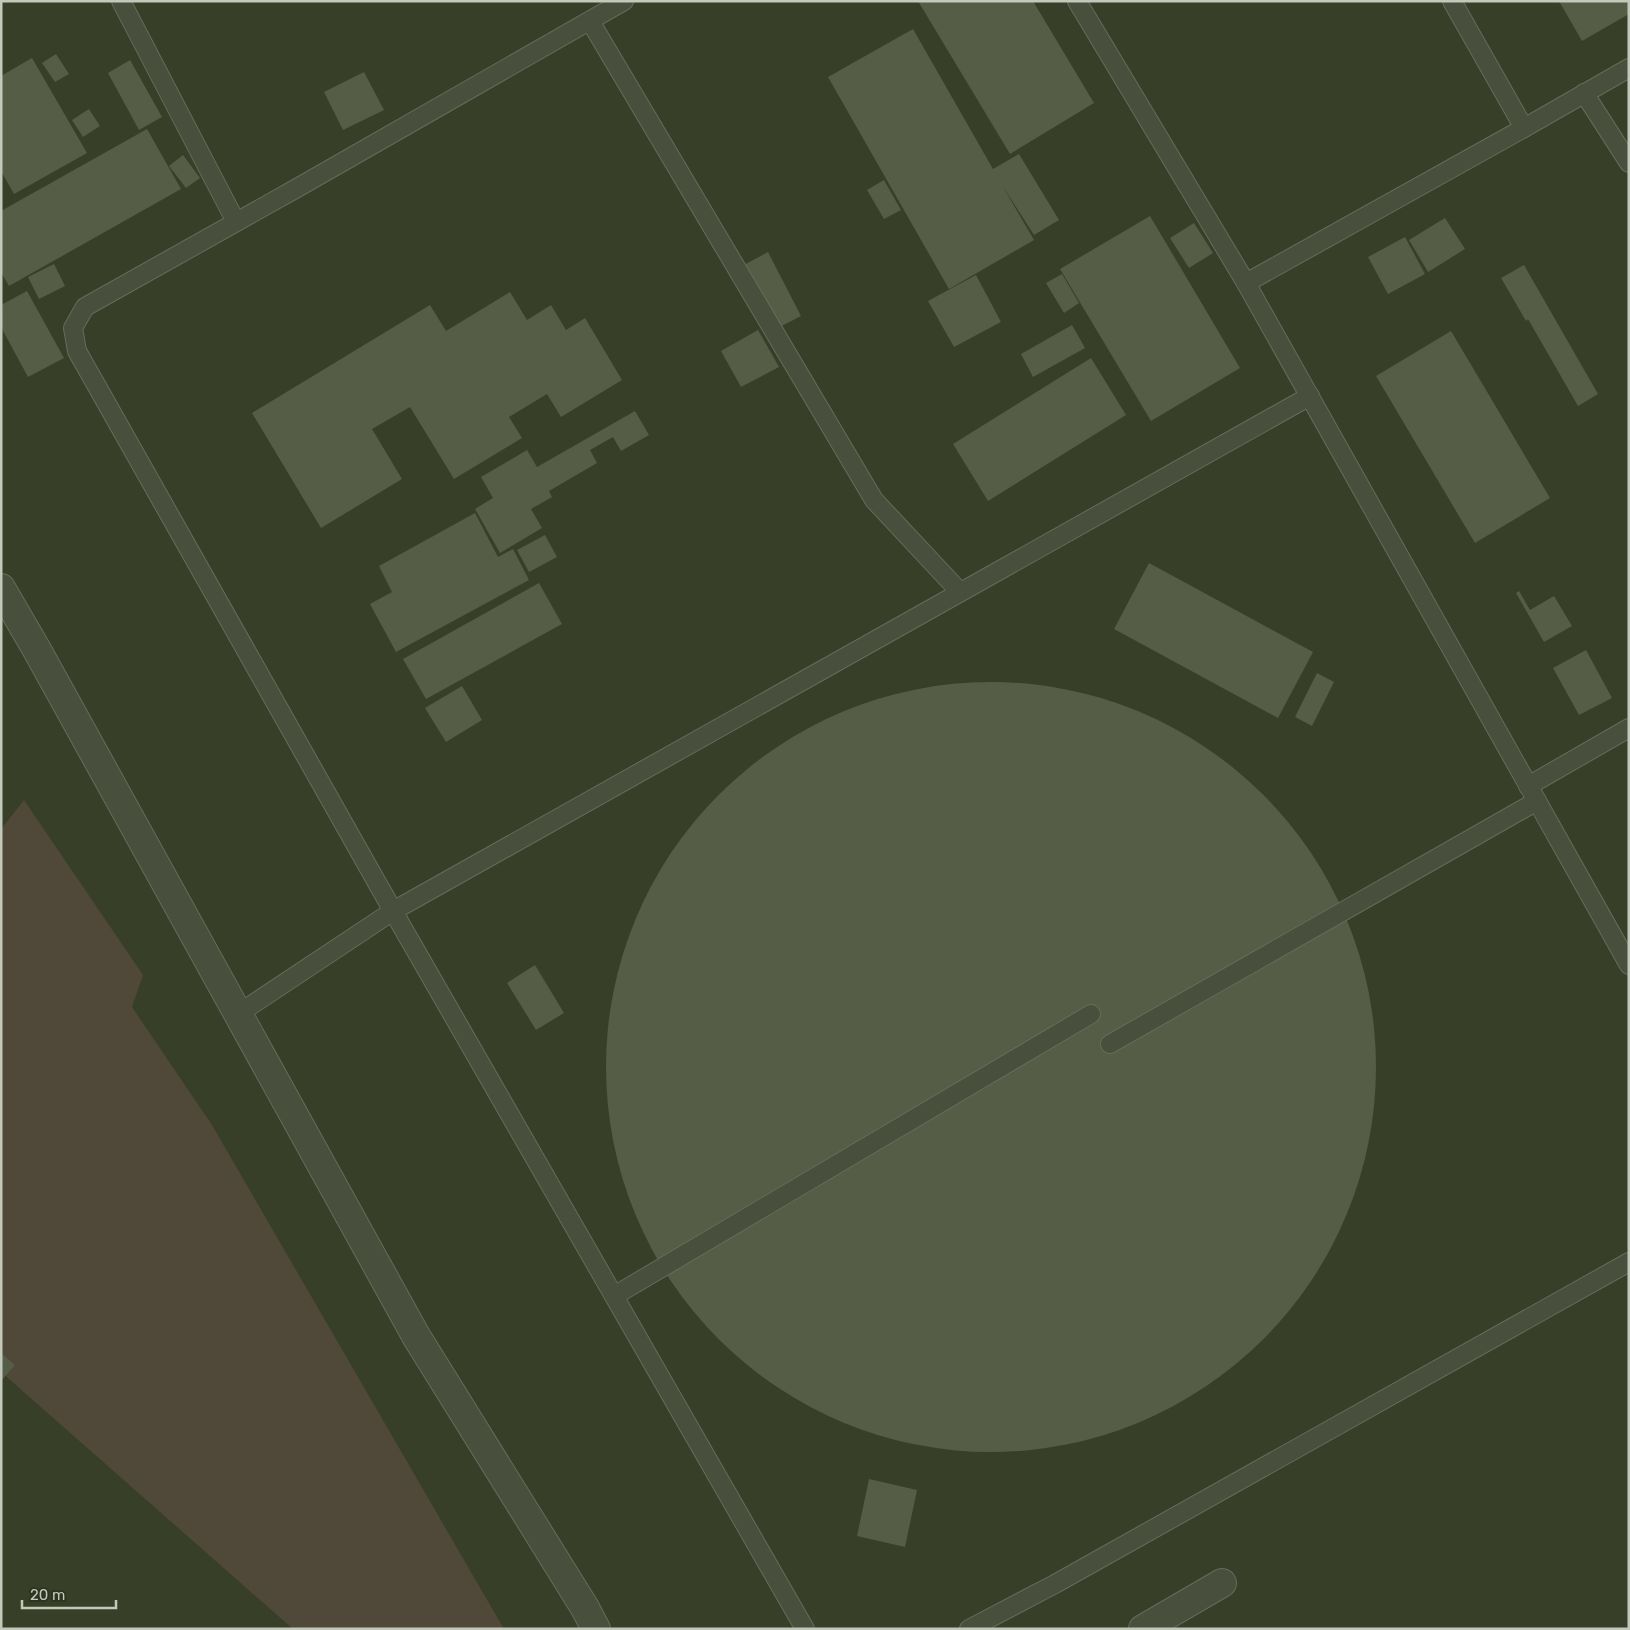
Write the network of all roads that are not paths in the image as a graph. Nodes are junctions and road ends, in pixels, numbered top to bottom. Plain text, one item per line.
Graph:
1 (121, 1) edge
2 (624, 1) edge
3 (1077, 1) edge
4 (1452, 1) edge
5 (590, 20) junction
6 (1629, 68) edge
7 (1584, 93) junction
8 (1524, 128) junction
9 (1629, 163) edge
10 (236, 222) junction
11 (1246, 283) junction
12 (1310, 396) junction
13 (1, 588) edge
14 (960, 592) junction
15 (1629, 728) edge
16 (1533, 794) junction
17 (393, 911) junction
18 (1629, 965) edge
19 (238, 1014) junction
20 (1091, 1014) dead end
21 (1110, 1044) dead end
22 (1629, 1262) edge
23 (614, 1296) junction
24 (1222, 1583) dead end
25 (596, 1629) edge
26 (805, 1629) edge
27 (969, 1629) edge
28 (1143, 1629) edge

1 - 10 lane
2 - 5 lane
3 - 11 lane
4 - 8 lane
5 - 10 lane
5 - 14 lane
6 - 7 lane
7 - 8 lane
7 - 9 lane
8 - 11 lane
10 - 17 lane
11 - 12 lane
12 - 14 lane
12 - 16 lane
13 - 19 street
14 - 17 lane
15 - 16 lane
16 - 18 lane
16 - 21 lane
17 - 19 lane
17 - 23 lane
19 - 25 street
20 - 23 lane
22 - 27 lane
23 - 26 lane
24 - 28 street

